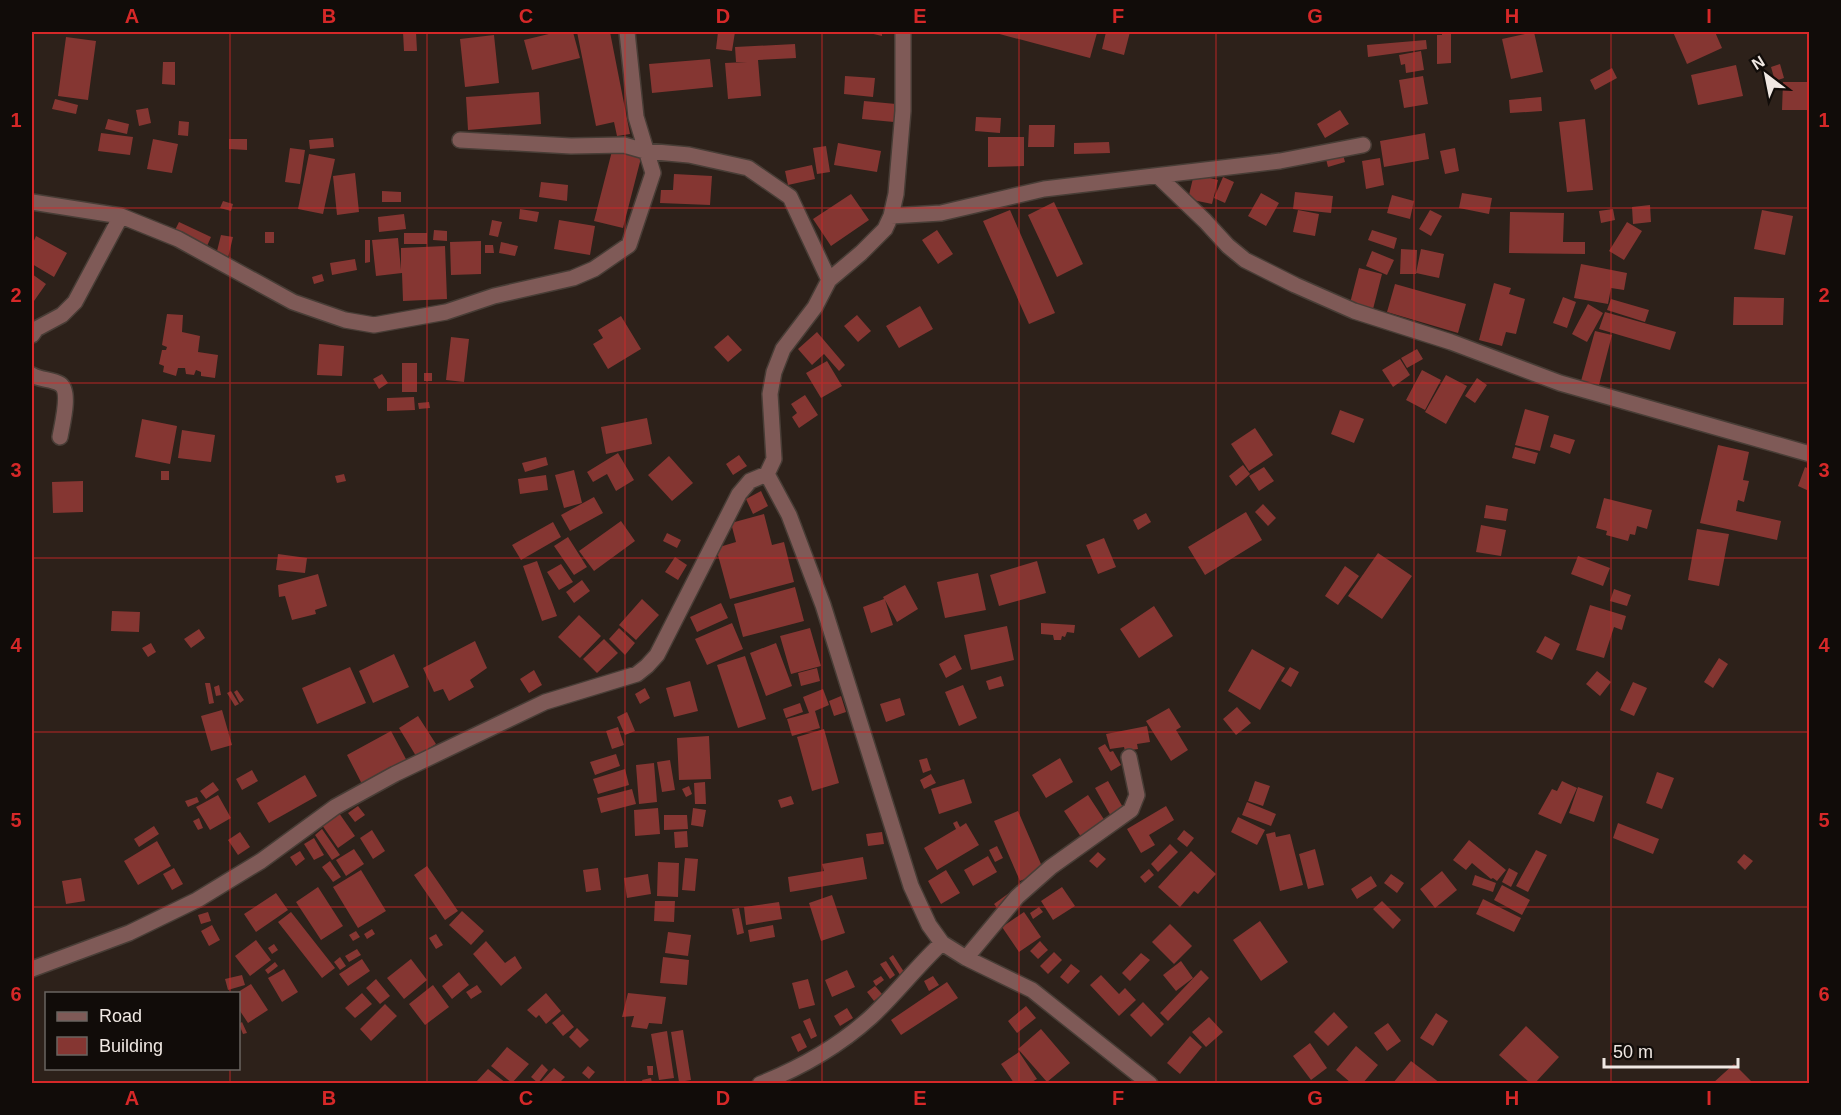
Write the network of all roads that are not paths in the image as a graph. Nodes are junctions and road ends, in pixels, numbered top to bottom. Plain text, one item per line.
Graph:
1 (627, 32) edge
2 (903, 32) edge
3 (460, 141) dead end
4 (1363, 145) dead end
5 (645, 151) junction
6 (1158, 176) junction
7 (32, 202) edge
8 (121, 216) junction
9 (891, 216) junction
10 (829, 280) junction
11 (32, 335) edge
12 (32, 375) edge
13 (60, 437) dead end
14 (1809, 454) edge
15 (767, 474) junction
16 (1129, 757) dead end
17 (942, 943) junction
18 (966, 958) junction
19 (32, 969) edge
20 (760, 1083) edge
21 (1150, 1083) edge

1 - 5 street
2 - 9 street
3 - 5 street
4 - 6 street
5 - 8 street
5 - 10 street
6 - 9 street
6 - 14 street
7 - 8 street
8 - 11 street
9 - 10 street
10 - 15 street
12 - 13 street
15 - 17 street
15 - 19 street
16 - 18 street
17 - 18 street
17 - 20 street
18 - 21 street

